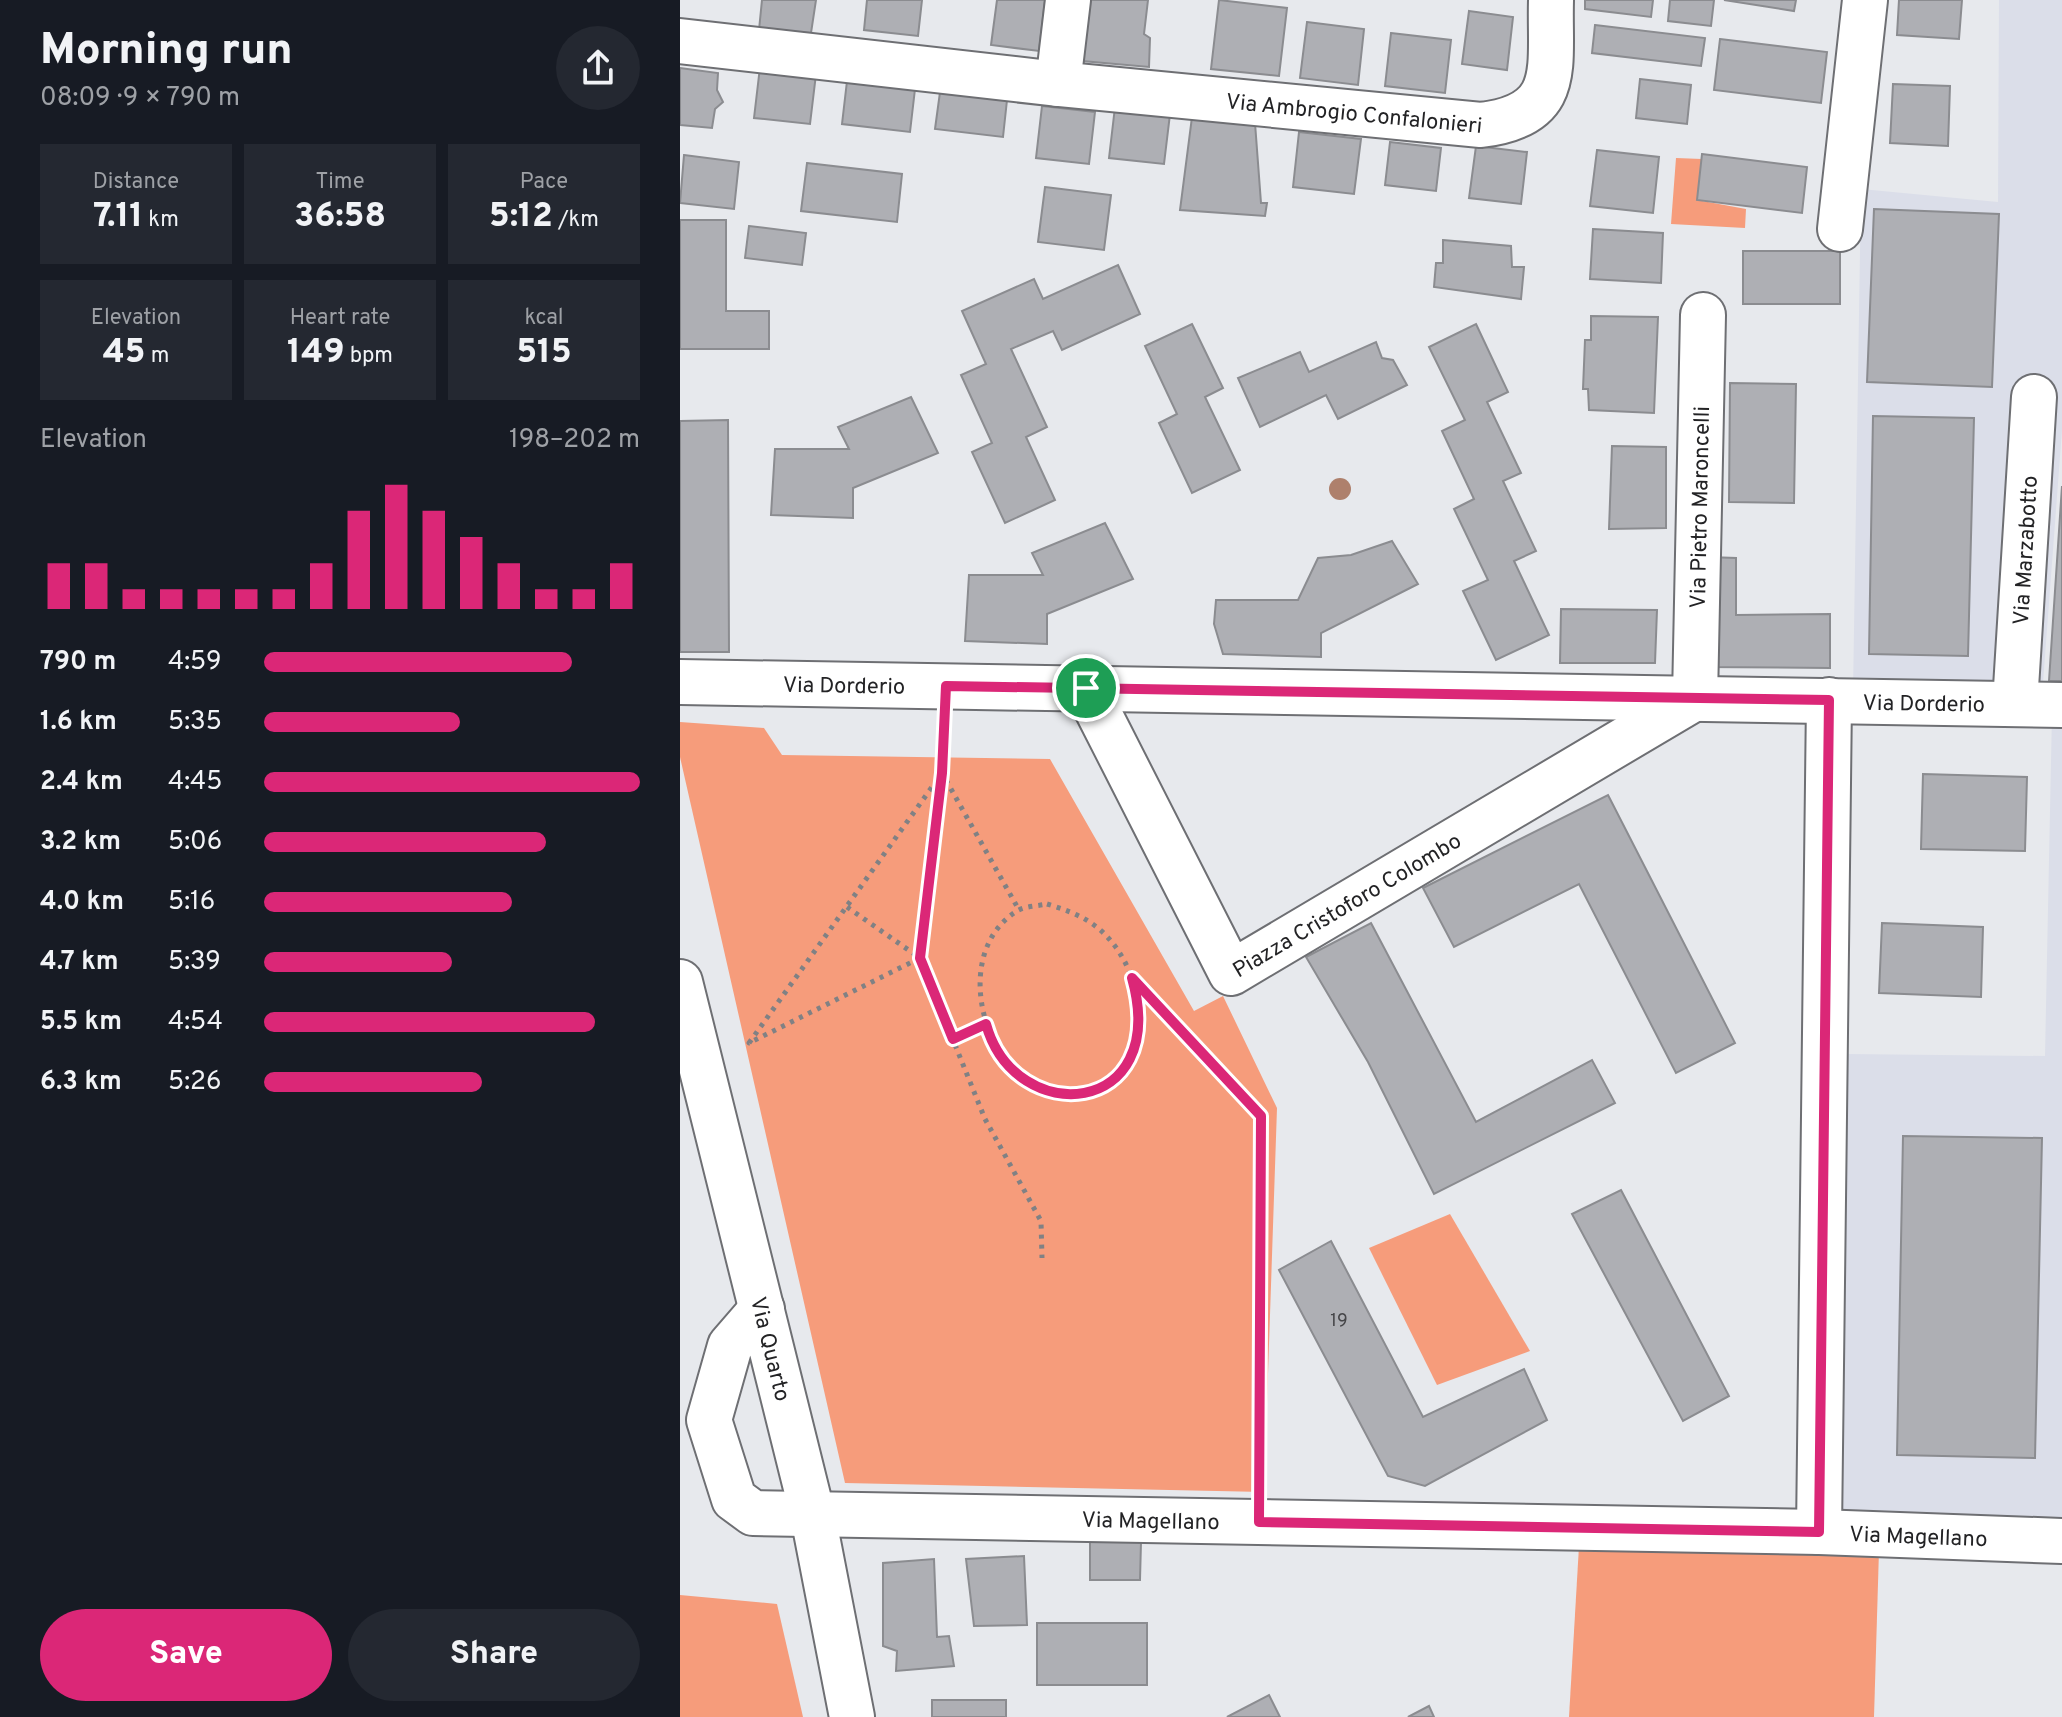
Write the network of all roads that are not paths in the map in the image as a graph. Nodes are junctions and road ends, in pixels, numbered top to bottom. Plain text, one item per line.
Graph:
1 (1068, 0) edge
2 (1551, 0) edge
3 (1865, 0) edge
4 (680, 41) edge
5 (1058, 84) junction
6 (1840, 229) dead end
7 (1703, 315) dead end
8 (2034, 397) dead end
9 (680, 682) edge
10 (1086, 688) junction
11 (1695, 698) junction
12 (1829, 700) junction
13 (2015, 704) junction
14 (2062, 705) edge
15 (680, 982) edge
16 (762, 1309) junction
17 (813, 1516) junction
18 (1819, 1532) junction
19 (2062, 1541) edge
20 (852, 1717) edge

1 - 5 street
2 - 5 street, Via Ambrogio Confalonieri
3 - 6 street
4 - 5 street, Via Ambrogio Confalonieri
7 - 11 street, Via Pietro Maroncelli
8 - 13 street, Via Marzabotto
9 - 10 street, Via Dorderio
10 - 11 street, Via Dorderio
10 - 11 street, Piazza Cristoforo Colombo
11 - 12 street, Via Dorderio
12 - 13 street, Via Dorderio
12 - 18 street
13 - 14 street, Via Dorderio
15 - 16 street, Via Quarto
16 - 17 street, Via Quarto
16 - 17 street, Via Magellano
17 - 18 street, Via Magellano
17 - 20 street, Via Quarto
18 - 19 street, Via Magellano

